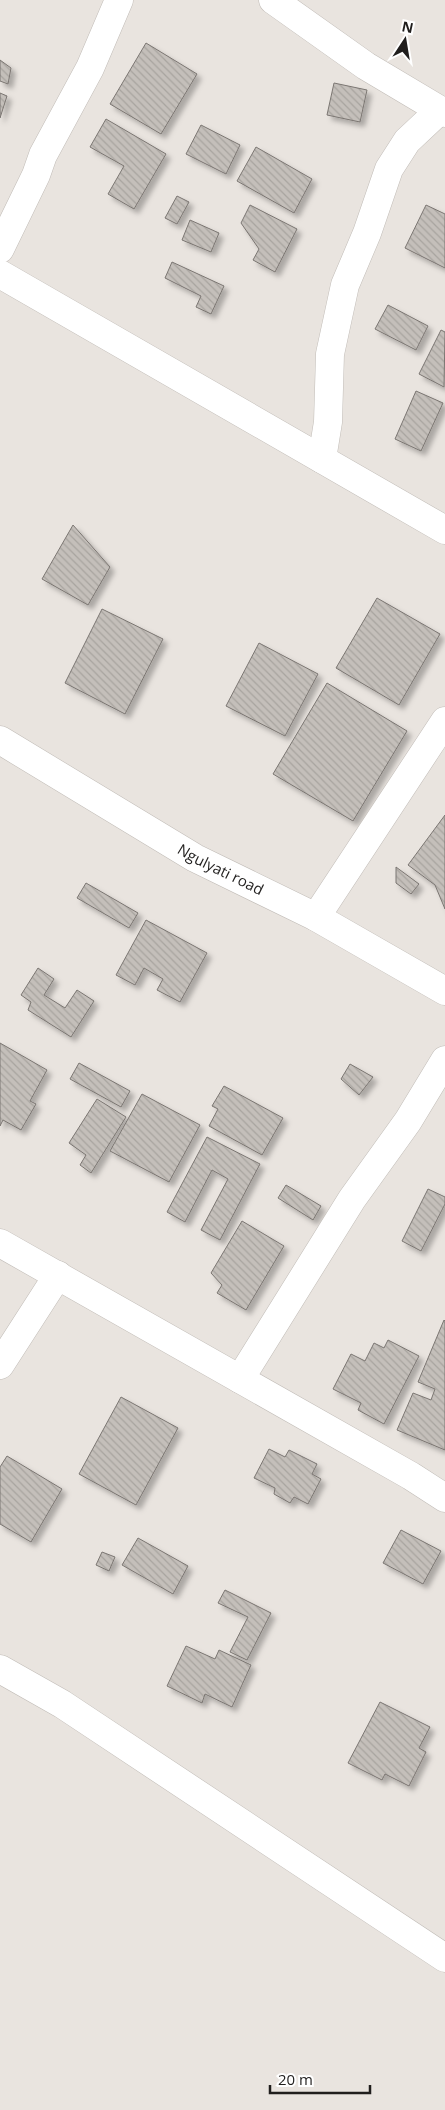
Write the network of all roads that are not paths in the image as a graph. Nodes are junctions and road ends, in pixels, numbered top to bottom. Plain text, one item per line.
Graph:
1 (119, 0) edge
2 (273, 0) edge
3 (442, 112) edge
4 (0, 248) edge
5 (0, 274) edge
6 (322, 459) junction
7 (445, 530) edge
8 (445, 721) edge
9 (0, 740) edge
10 (316, 917) junction
11 (445, 991) edge
12 (445, 1060) edge
13 (0, 1244) edge
14 (58, 1275) junction
15 (0, 1365) edge
16 (240, 1379) junction
17 (445, 1498) edge
18 (0, 1669) edge
19 (445, 1958) edge

1 - 4 street
2 - 3 street
3 - 6 street
5 - 6 street
6 - 7 street
8 - 10 street
9 - 10 street, Ngulyati road
10 - 11 street, Ngulyati road
12 - 16 street
13 - 14 street
14 - 15 street
14 - 16 street
16 - 17 street
18 - 19 street

